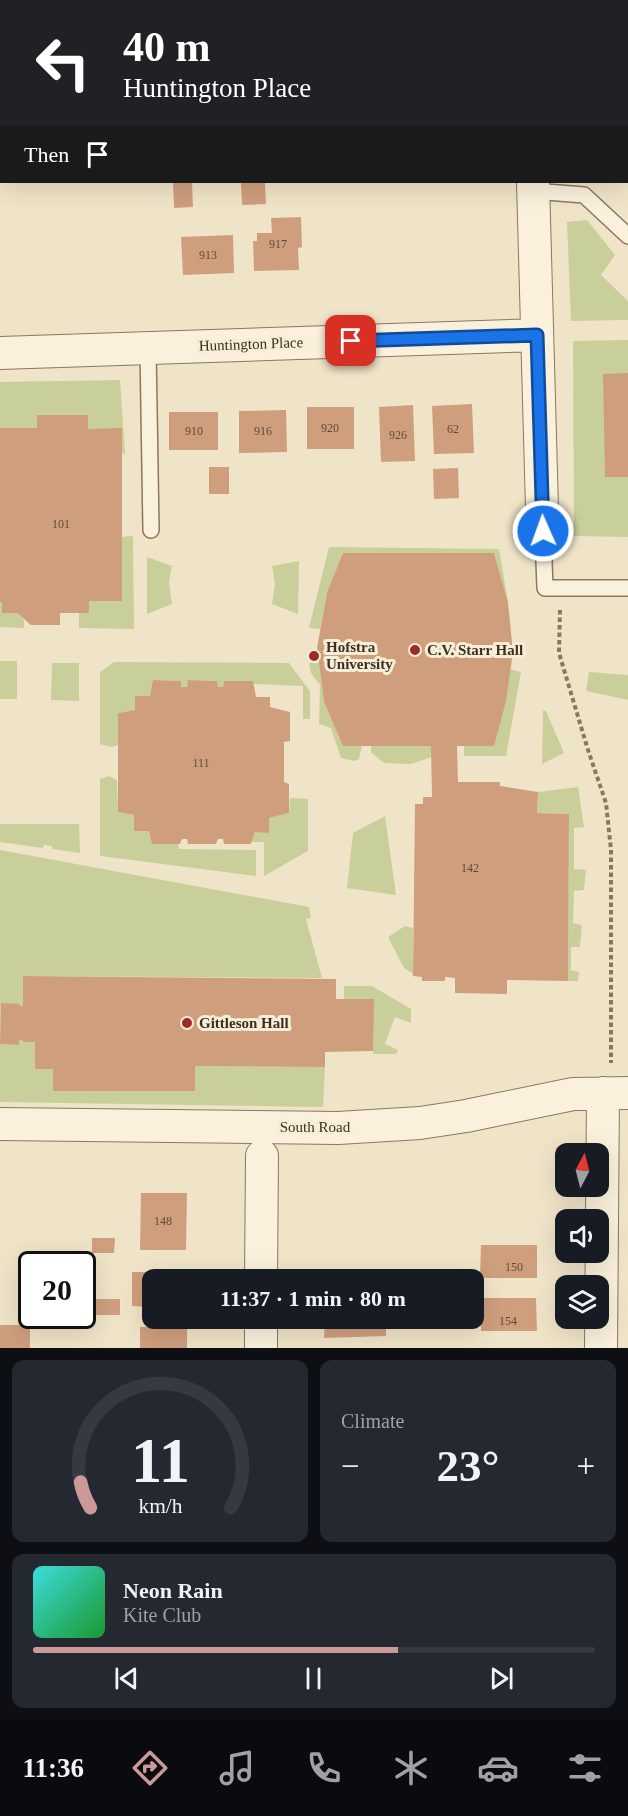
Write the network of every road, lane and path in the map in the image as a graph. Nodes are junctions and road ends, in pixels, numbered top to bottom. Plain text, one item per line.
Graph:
1 (533, 186) edge
2 (628, 236) edge
3 (537, 335) junction
4 (148, 348) junction
5 (0, 353) edge
6 (542, 509) joint
7 (151, 530) dead end
8 (553, 588) junction
9 (628, 588) edge
10 (614, 1093) edge
11 (0, 1124) edge
12 (262, 1156) dead end
13 (261, 1269) edge
14 (261, 1329) edge
15 (261, 1348) edge
16 (601, 1348) edge

1 - 2 lane
1 - 3 street
3 - 4 street, Huntington Place
3 - 6 street
4 - 5 street, Huntington Place
4 - 7 lane
6 - 8 lane
8 - 9 lane
8 - 10 path
10 - 11 street, South Road
10 - 16 street
12 - 13 street
14 - 15 street

